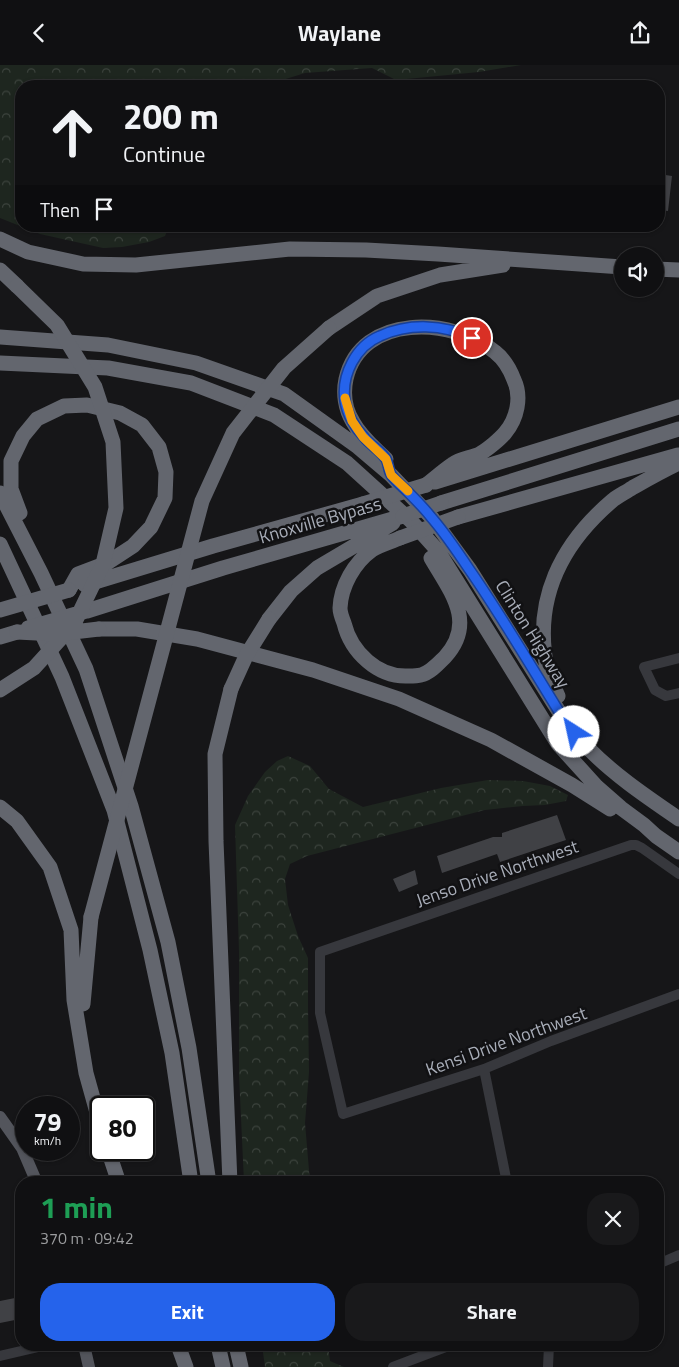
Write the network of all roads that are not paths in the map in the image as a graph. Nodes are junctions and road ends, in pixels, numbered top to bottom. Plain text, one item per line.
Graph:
1 (0, 239) edge
2 (529, 261) junction
3 (614, 266) edge
4 (0, 269) edge
5 (664, 270) edge
6 (679, 271) edge
7 (0, 337) edge
8 (0, 363) edge
9 (679, 407) edge
10 (679, 429) edge
11 (679, 455) edge
12 (679, 463) edge
13 (391, 475) junction
14 (426, 485) junction
15 (0, 493) edge
16 (384, 524) junction
17 (422, 533) junction
18 (0, 543) edge
19 (41, 573) junction
20 (69, 590) junction
21 (0, 610) edge
22 (7, 634) edge
23 (679, 658) edge
24 (0, 690) edge
25 (679, 693) edge
26 (574, 732) junction
27 (0, 807) edge
28 (679, 819) edge
29 (656, 836) junction
30 (679, 852) edge
31 (679, 874) edge
32 (679, 994) edge
33 (484, 1069) junction
34 (86, 1073) junction
35 (92, 1096) edge
36 (343, 1114) joint
37 (0, 1117) edge
38 (112, 1161) edge
39 (34, 1176) edge
40 (117, 1176) edge
41 (190, 1176) edge
42 (208, 1176) edge
43 (230, 1176) edge
44 (506, 1176) edge
45 (679, 1255) edge
46 (664, 1261) edge
47 (21, 1351) edge
48 (85, 1351) edge
49 (180, 1351) edge
50 (219, 1351) edge
51 (237, 1351) edge
52 (435, 1351) edge
53 (549, 1351) edge
54 (0, 1356) edge
55 (89, 1367) edge
56 (186, 1367) edge
57 (223, 1367) edge
58 (241, 1367) edge
59 (393, 1367) edge
60 (548, 1367) edge

1 - 2 highway
2 - 3 highway
2 - 34 highway, bridge
4 - 24 highway, bridge
5 - 6 highway
7 - 13 highway
8 - 17 highway
9 - 14 highway, Knoxville Bypass
10 - 16 highway, Knoxville Bypass, bridge
11 - 17 highway, bridge
12 - 26 highway
13 - 14 highway
13 - 26 highway, Clinton Highway
14 - 20 highway, Knoxville Bypass, bridge
15 - 19 highway
16 - 22 highway, Knoxville Bypass, bridge
16 - 43 highway, bridge
17 - 29 highway
18 - 41 highway
19 - 20 highway
19 - 42 highway
20 - 21 highway, Knoxville Bypass, bridge
22 - 29 highway, bridge
23 - 25 street
26 - 28 highway, Clinton Highway
27 - 34 highway
29 - 30 highway
31 - 36 street, Jenso Drive Northwest
32 - 33 street, Kensi Drive Northwest
33 - 36 street, Kensi Drive Northwest
33 - 44 street
34 - 35 highway
37 - 39 main road
38 - 40 highway
45 - 46 street
47 - 54 street
48 - 55 main road
49 - 56 highway
50 - 57 highway
51 - 58 highway
52 - 59 street
53 - 60 street

